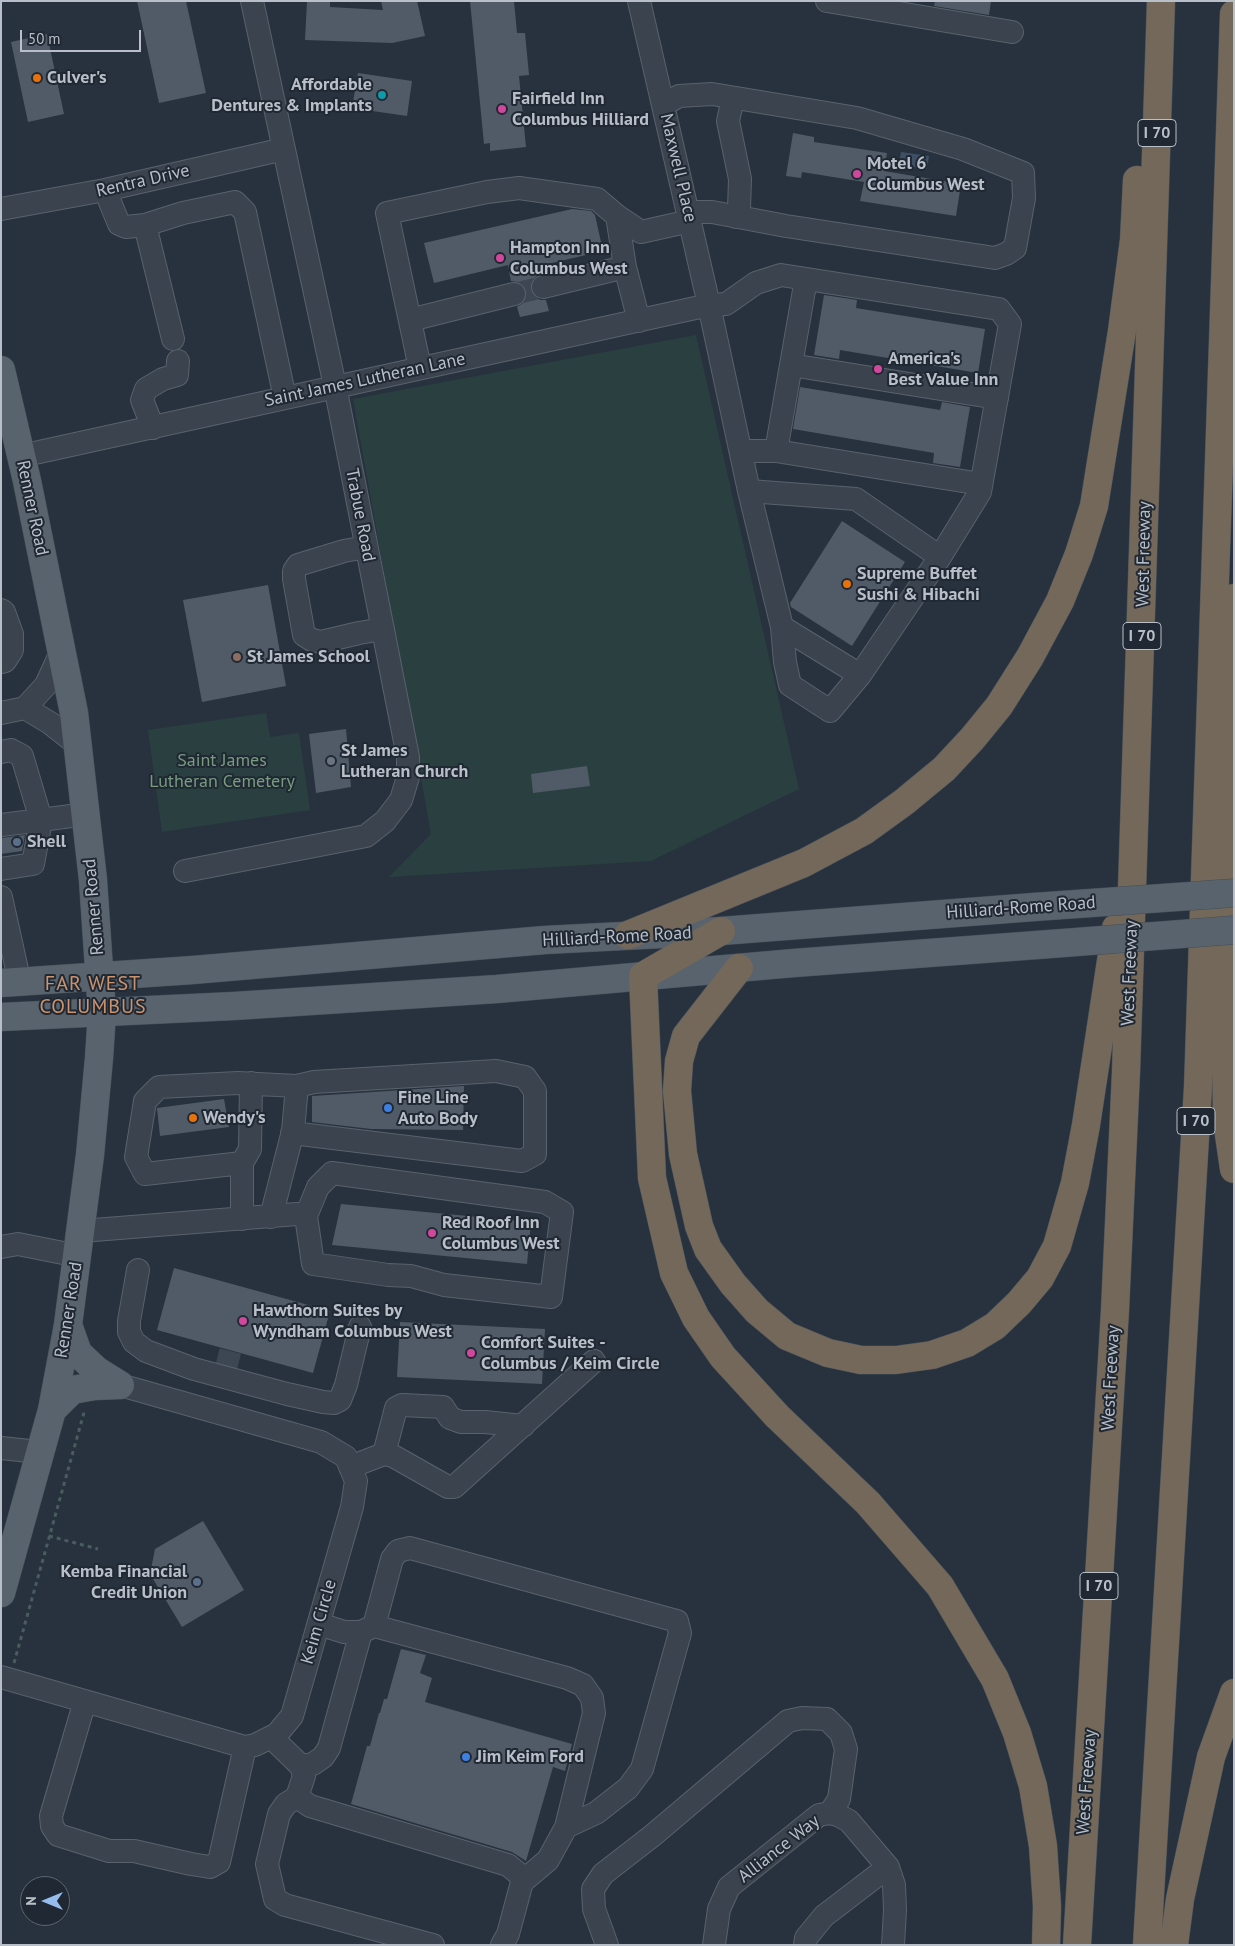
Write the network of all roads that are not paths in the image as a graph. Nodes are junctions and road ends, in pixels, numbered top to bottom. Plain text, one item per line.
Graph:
1 (252, 1) edge
2 (639, 1) edge
3 (827, 1) edge
4 (1144, 1) edge
5 (1161, 1) edge
6 (895, 7) edge
7 (1234, 14) edge
8 (1012, 32) dead end
9 (733, 98) junction
10 (663, 105) junction
11 (284, 149) junction
12 (104, 190) junction
13 (1, 209) edge
14 (616, 216) junction
15 (736, 216) junction
16 (689, 217) junction
17 (145, 225) junction
18 (625, 267) junction
19 (806, 279) junction
20 (543, 287) tunnel mouth
21 (514, 294) tunnel mouth
22 (1223, 296) junction
23 (709, 305) junction
24 (410, 320) junction
25 (639, 321) junction
26 (173, 339) dead end
27 (1234, 359) edge
28 (178, 361) dead end
29 (791, 365) junction
30 (420, 368) junction
31 (1, 370) edge
32 (336, 386) junction
33 (285, 398) junction
34 (997, 398) junction
35 (153, 428) junction
36 (741, 451) junction
37 (776, 451) junction
38 (21, 456) junction
39 (981, 484) junction
40 (749, 491) junction
41 (366, 547) junction
42 (940, 557) junction
43 (1234, 598) edge
44 (1, 610) edge
45 (782, 627) junction
46 (383, 629) junction
47 (62, 650) junction
48 (3, 661) edge
49 (860, 675) junction
50 (25, 708) junction
51 (1, 712) edge
52 (78, 745) junction
53 (1, 752) edge
54 (1137, 765) junction
55 (86, 814) junction
56 (42, 820) junction
57 (1, 825) edge
58 (1, 869) edge
59 (185, 871) dead end
60 (1234, 893) edge
61 (1, 897) edge
62 (1234, 930) edge
63 (721, 931) junction
64 (628, 935) junction
65 (739, 968) junction
66 (643, 976) junction
67 (99, 977) junction
68 (11, 983) edge
69 (102, 1013) junction
70 (1, 1017) edge
71 (251, 1084) junction
72 (297, 1086) junction
73 (292, 1133) junction
74 (242, 1163) junction
75 (1234, 1169) edge
76 (271, 1216) junction
77 (306, 1216) junction
78 (242, 1219) junction
79 (79, 1243) junction
80 (10, 1246) edge
81 (138, 1270) dead end
82 (68, 1325) junction
83 (360, 1327) dead end
84 (217, 1359) tunnel mouth
85 (594, 1362) dead end
86 (245, 1366) tunnel mouth
87 (194, 1369) junction
88 (120, 1385) junction
89 (258, 1386) junction
90 (287, 1394) junction
91 (185, 1404) junction
92 (52, 1410) junction
93 (523, 1426) junction
94 (277, 1429) junction
95 (1, 1448) edge
96 (39, 1452) junction
97 (384, 1454) junction
98 (350, 1467) junction
99 (1, 1593) edge
100 (319, 1624) junction
101 (368, 1629) junction
102 (7, 1671) edge
103 (1234, 1693) edge
104 (85, 1701) junction
105 (271, 1737) junction
106 (246, 1747) junction
107 (301, 1766) junction
108 (297, 1797) junction
109 (830, 1813) junction
110 (566, 1827) junction
111 (888, 1867) junction
112 (526, 1879) junction
113 (433, 1945) edge
114 (502, 1945) edge
115 (607, 1945) edge
116 (714, 1945) edge
117 (805, 1945) edge
118 (893, 1945) edge
119 (1046, 1945) edge
120 (1077, 1945) edge
121 (1147, 1945) edge
122 (1174, 1945) edge

1 - 11 street, Trabue Road
2 - 10 street, Maxwell Place
3 - 6 street
4 - 64 highway
5 - 54 highway, West Freeway / I 70
6 - 8 street
7 - 22 highway, I 70
9 - 10 street
9 - 15 street
9 - 15 street
10 - 16 street, Maxwell Place
11 - 12 street, Rentra Drive
11 - 32 street, Trabue Road
12 - 13 street, Rentra Drive
12 - 17 street
14 - 16 street
14 - 18 street
14 - 24 street
15 - 16 street
16 - 23 street, Maxwell Place
17 - 26 street
17 - 33 street
18 - 20 street
18 - 25 street
19 - 23 street, Saint James Lutheran Lane
19 - 29 street
19 - 34 street, Saint James Lutheran Lane
21 - 24 street
22 - 27 highway
22 - 121 highway, I 70
23 - 25 street, Saint James Lutheran Lane
23 - 36 street, Maxwell Place
24 - 30 street
25 - 30 street, Saint James Lutheran Lane
28 - 35 street
29 - 34 street
29 - 37 street
30 - 32 street, Saint James Lutheran Lane
31 - 38 main road, Renner Road
32 - 33 street, Saint James Lutheran Lane
32 - 41 street, Trabue Road
33 - 35 street, Saint James Lutheran Lane
34 - 39 street, Saint James Lutheran Lane
35 - 38 street, Saint James Lutheran Lane
36 - 37 street
36 - 40 street, Maxwell Place
37 - 39 street
38 - 47 main road, Renner Road
39 - 42 street, Saint James Lutheran Lane
40 - 42 street
40 - 45 street, Maxwell Place
41 - 46 street, Trabue Road
41 - 46 street
42 - 49 street, Saint James Lutheran Lane
43 - 75 highway
44 - 48 street
45 - 49 street
45 - 49 street, Maxwell Place
46 - 59 street, Trabue Road
47 - 50 street
47 - 52 main road, Renner Road
50 - 51 street
50 - 52 street
52 - 55 main road, Renner Road
53 - 56 street
54 - 65 highway
54 - 120 highway, West Freeway / I 70
55 - 56 street
55 - 67 main road, Renner Road
56 - 57 street
56 - 58 street
60 - 63 main road, Hilliard-Rome Road, bridge
61 - 68 street
62 - 65 main road, bridge
63 - 64 main road, Hilliard-Rome Road
63 - 66 highway
64 - 67 main road, Hilliard-Rome Road
65 - 66 main road
66 - 69 main road
66 - 119 highway
67 - 68 main road, Hilliard-Rome Road
67 - 69 main road, Renner Road
69 - 70 main road
69 - 79 main road, Renner Road
71 - 72 street
71 - 74 street
71 - 74 street
72 - 73 street
72 - 73 street
73 - 76 street
74 - 78 street
76 - 77 street
76 - 78 street
77 - 77 street
78 - 79 street
79 - 80 street
79 - 82 main road, Renner Road
81 - 87 street
82 - 88 main road
82 - 92 main road, Renner Road
83 - 90 street
84 - 87 street
85 - 93 street
86 - 89 street
87 - 89 street
87 - 91 street
88 - 91 street
88 - 92 main road
89 - 90 street
90 - 94 street
91 - 94 street
92 - 96 main road, Renner Road
93 - 97 street
93 - 97 street
94 - 98 street
95 - 96 street
96 - 99 main road, Renner Road
97 - 98 street
98 - 100 street, Keim Circle
100 - 101 street
100 - 105 street, Keim Circle
101 - 107 street
101 - 110 street
101 - 110 street
102 - 104 street
103 - 122 highway
104 - 106 street
104 - 106 street
105 - 106 street, Keim Circle
105 - 107 street
107 - 108 street
108 - 112 street
108 - 113 street
109 - 111 street
109 - 115 street
109 - 116 street, Alliance Way
110 - 112 street
111 - 117 street
111 - 118 street
112 - 114 street

